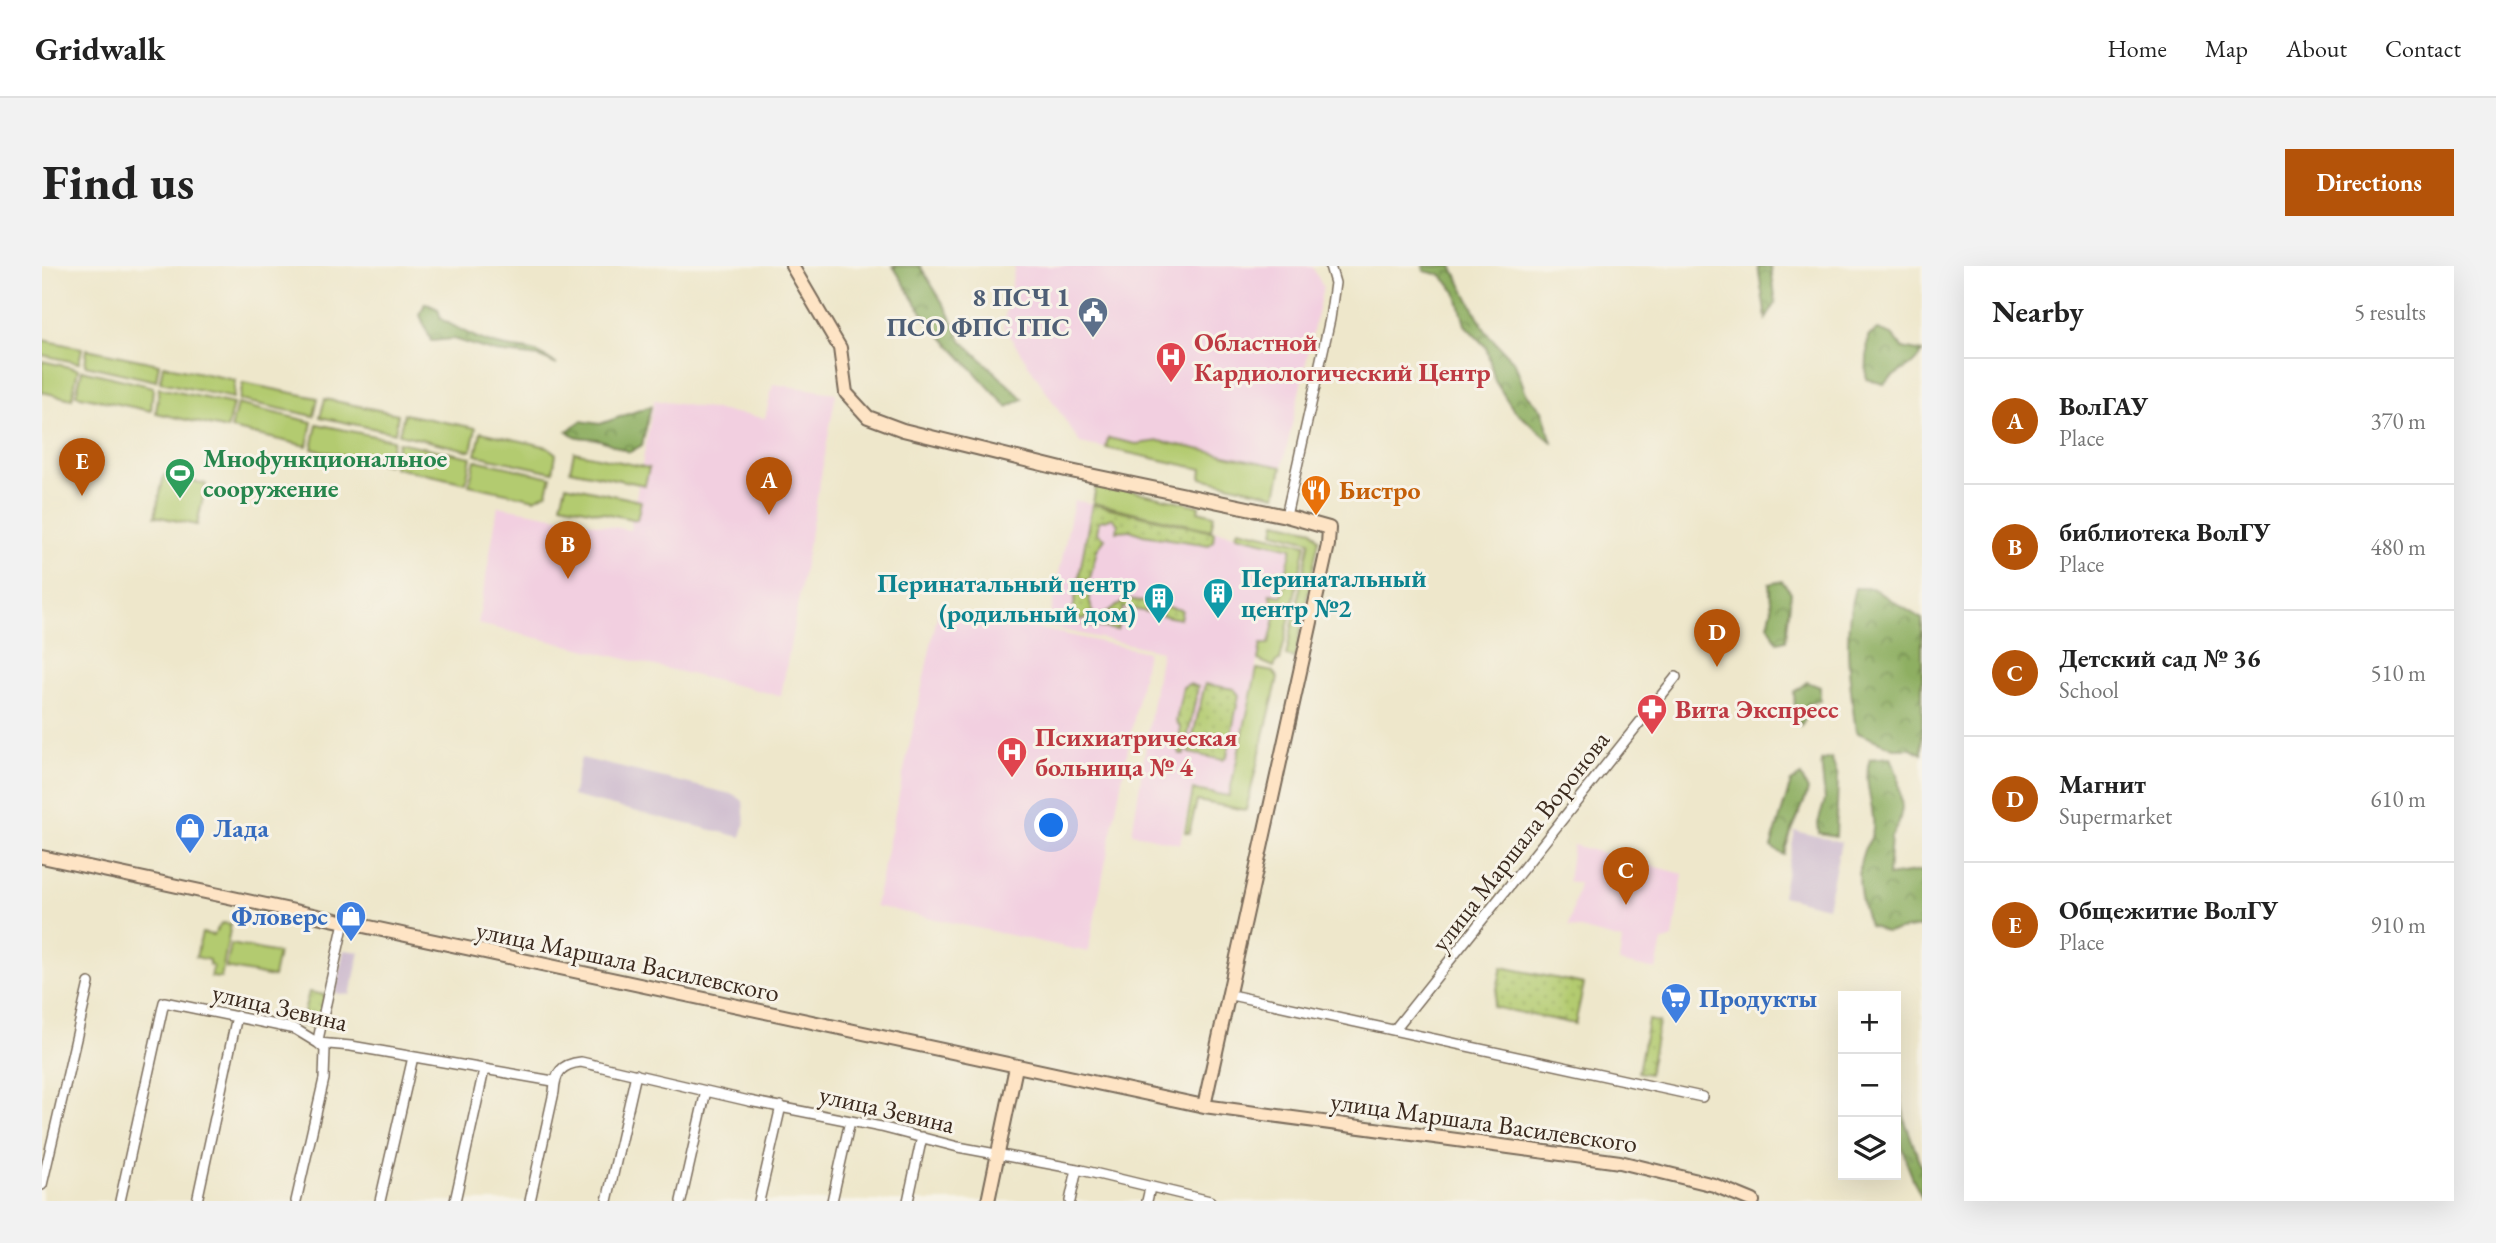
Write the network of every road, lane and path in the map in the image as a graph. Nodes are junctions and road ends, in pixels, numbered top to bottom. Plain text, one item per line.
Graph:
1 (792, 266) edge
2 (1330, 266) edge
3 (1286, 516) junction
4 (1676, 677) dead end
5 (42, 857) edge
6 (344, 922) junction
7 (89, 984) dead end
8 (1231, 995) junction
9 (237, 1016) junction
10 (1395, 1029) junction
11 (318, 1043) junction
12 (413, 1057) junction
13 (1016, 1067) junction
14 (484, 1070) junction
15 (636, 1073) junction
16 (556, 1077) junction
17 (706, 1091) junction
18 (1702, 1097) dead end
19 (781, 1106) junction
20 (1204, 1106) junction
21 (850, 1121) junction
22 (922, 1137) junction
23 (998, 1154) junction
24 (1077, 1168) junction
25 (42, 1185) edge
26 (1150, 1188) junction
27 (120, 1201) edge
28 (197, 1201) edge
29 (296, 1201) edge
30 (380, 1201) edge
31 (455, 1201) edge
32 (530, 1201) edge
33 (607, 1201) edge
34 (681, 1201) edge
35 (760, 1201) edge
36 (832, 1201) edge
37 (908, 1201) edge
38 (988, 1201) edge
39 (1070, 1201) edge
40 (1147, 1201) edge
41 (1209, 1201) edge
42 (1753, 1201) edge

1 - 3 main road
2 - 3 street
3 - 8 main road
4 - 10 street, улица Маршала Воронова
5 - 6 main road, улица Маршала Василевского
6 - 11 street
6 - 13 main road, улица Маршала Василевского
7 - 25 street
8 - 10 street
8 - 20 main road
9 - 11 street, улица Зевина
9 - 27 street, улица Зевина
9 - 28 street
10 - 18 street
11 - 12 street, улица Зевина
11 - 29 street
12 - 14 street, улица Зевина
12 - 30 street
13 - 20 main road, улица Маршала Василевского
13 - 23 main road
14 - 16 street, улица Зевина
14 - 31 street
15 - 16 street, улица Зевина
15 - 17 street, улица Зевина
15 - 33 street
16 - 32 street
17 - 19 street, улица Зевина
17 - 34 street
19 - 21 street, улица Зевина
19 - 35 street
20 - 42 main road, улица Маршала Василевского
21 - 22 street, улица Зевина
21 - 36 street
22 - 23 street, улица Зевина
22 - 37 street
23 - 24 street, улица Зевина
23 - 38 main road
24 - 26 street, улица Зевина
24 - 39 street
26 - 40 street
26 - 41 street, улица Зевина

